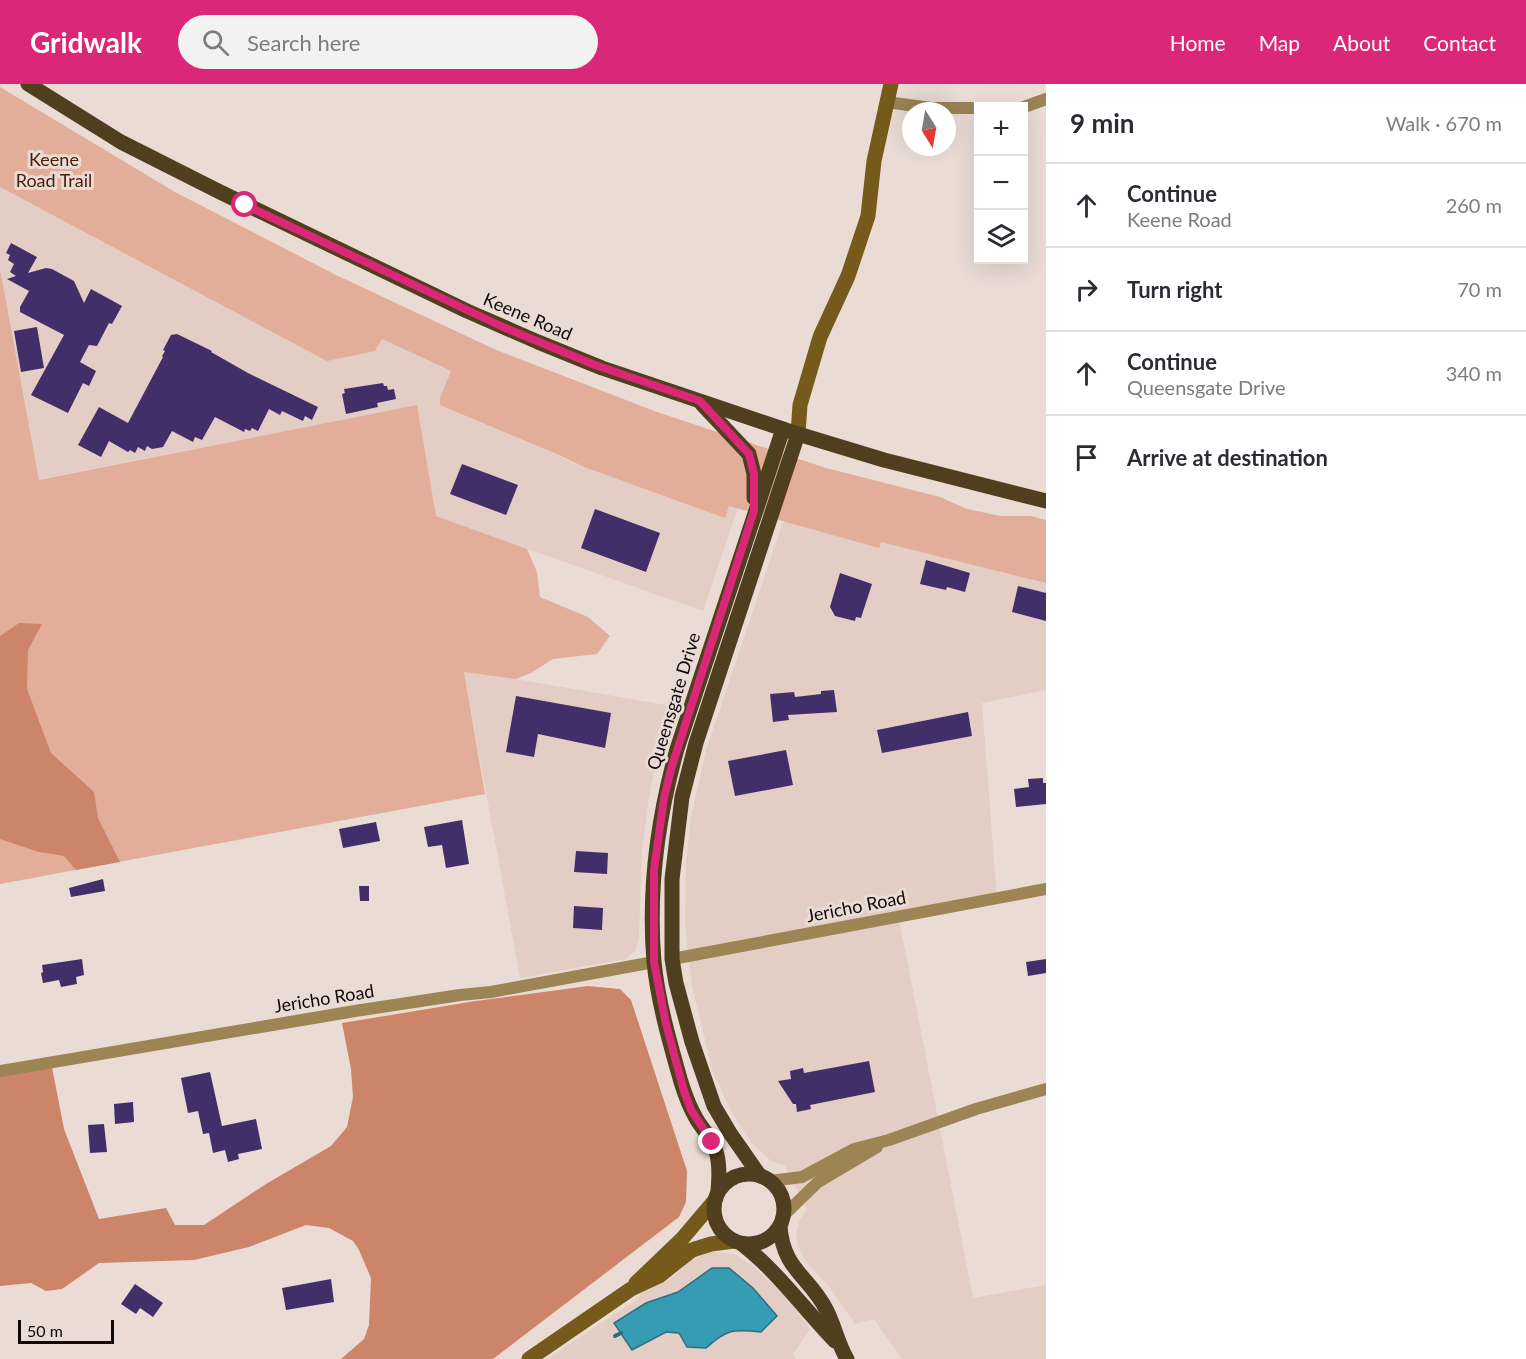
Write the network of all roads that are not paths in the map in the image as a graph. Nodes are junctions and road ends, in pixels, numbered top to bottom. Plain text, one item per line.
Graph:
1 (28, 84) edge
2 (891, 84) edge
3 (1046, 99) edge
4 (886, 102) junction
5 (1028, 106) edge
6 (974, 108) edge
7 (700, 401) junction
8 (800, 405) junction
9 (783, 429) junction
10 (798, 434) junction
11 (1046, 501) edge
12 (754, 511) junction
13 (1046, 889) edge
14 (672, 959) junction
15 (654, 962) junction
16 (683, 1010) junction
17 (0, 1071) edge
18 (1046, 1089) edge
19 (889, 1140) junction
20 (765, 1178) junction
21 (716, 1196) junction
22 (782, 1221) junction
23 (738, 1243) junction
24 (631, 1289) junction
25 (838, 1344) junction
26 (530, 1359) edge
27 (847, 1359) edge

1 - 7 main road, Keene Road
2 - 4 street, Queensgate Drive
3 - 5 street
4 - 6 street
4 - 8 street, Queensgate Drive
7 - 9 main road, Keene Road
7 - 12 main road
8 - 9 street, Queensgate Drive
8 - 10 street, Queensgate Drive
9 - 10 main road, Keene Road
9 - 12 main road, Queensgate Drive
10 - 11 main road, Keene Road
10 - 14 main road, Queensgate Drive
12 - 15 main road, Queensgate Drive
13 - 14 street, Jericho Road
14 - 16 main road, Queensgate Drive
15 - 16 main road
15 - 17 street, Jericho Road
15 - 21 main road, Queensgate Drive
16 - 20 main road, Queensgate Drive
18 - 19 street
19 - 20 street
19 - 22 street
20 - 21 main road
20 - 22 main road
21 - 23 main road
21 - 24 street
22 - 23 main road
22 - 25 main road
23 - 24 street
23 - 25 main road
24 - 26 street
25 - 27 main road

